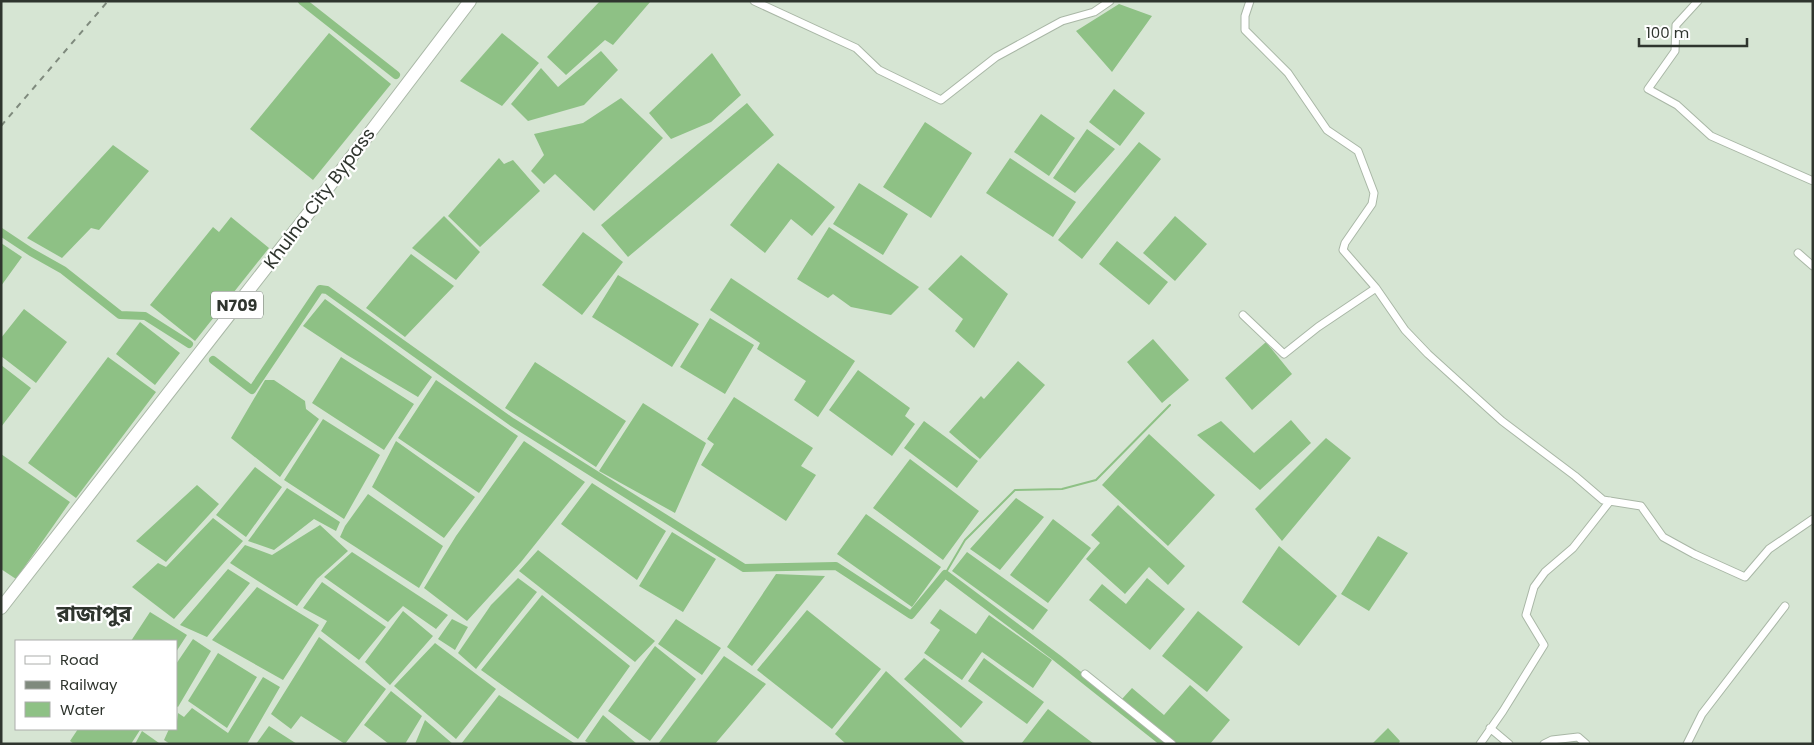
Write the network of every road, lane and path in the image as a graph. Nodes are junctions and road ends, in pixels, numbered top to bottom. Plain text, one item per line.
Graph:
1 (470, 1) edge
2 (754, 1) edge
3 (1110, 1) edge
4 (1250, 1) edge
5 (1698, 1) edge
6 (1813, 181) edge
7 (1798, 253) dead end
8 (1813, 266) edge
9 (1376, 288) junction
10 (1243, 315) dead end
11 (1610, 501) junction
12 (1813, 519) edge
13 (1785, 606) dead end
14 (1, 608) edge
15 (1085, 674) dead end
16 (1490, 728) junction
17 (1172, 744) edge
18 (1480, 744) edge
19 (1509, 744) edge
20 (1544, 744) edge
21 (1586, 744) edge
22 (1688, 744) edge

1 - 14 highway, Khulna City Bypass / N709
2 - 3 street
4 - 9 street
5 - 6 street
7 - 8 street
9 - 10 street
9 - 11 street
11 - 12 street
11 - 16 street
13 - 22 street
15 - 17 street
16 - 18 street
16 - 19 street
20 - 21 street

